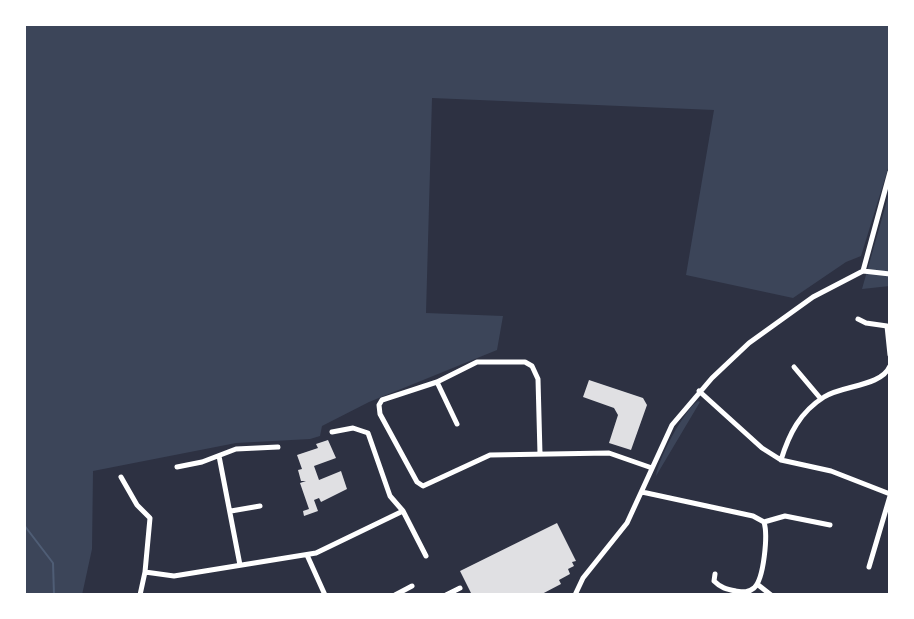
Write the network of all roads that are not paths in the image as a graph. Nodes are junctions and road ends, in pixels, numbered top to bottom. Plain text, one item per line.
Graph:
1 (890, 172) edge
2 (863, 271) junction
3 (890, 274) edge
4 (858, 319) dead end
5 (890, 355) edge
6 (890, 366) edge
7 (794, 367) dead end
8 (436, 382) junction
9 (699, 391) junction
10 (820, 399) junction
11 (457, 424) dead end
12 (332, 432) dead end
13 (278, 447) dead end
14 (540, 454) junction
15 (219, 456) junction
16 (781, 460) junction
17 (177, 467) dead end
18 (652, 468) junction
19 (121, 477) dead end
20 (642, 492) junction
21 (890, 495) edge
22 (260, 507) dead end
23 (231, 511) junction
24 (403, 511) junction
25 (764, 522) junction
26 (830, 525) dead end
27 (307, 555) junction
28 (426, 556) dead end
29 (240, 565) junction
30 (868, 567) dead end
31 (145, 572) junction
32 (715, 574) dead end
33 (758, 584) junction
34 (412, 586) dead end
35 (460, 588) dead end
36 (140, 595) edge
37 (325, 595) edge
38 (395, 595) edge
39 (446, 595) edge
40 (575, 595) edge
41 (771, 595) edge

1 - 2 street
2 - 3 street
2 - 9 street
4 - 5 street
6 - 10 street
7 - 10 street
8 - 11 street
8 - 14 street
8 - 14 street
9 - 16 street
9 - 18 street
10 - 16 street
12 - 24 street
13 - 15 street
14 - 18 street
15 - 17 street
15 - 23 street
16 - 21 street
18 - 20 street
19 - 31 street
20 - 25 street
20 - 40 street
21 - 30 street
22 - 23 street
23 - 29 street
24 - 27 street
24 - 28 street
25 - 26 street
25 - 33 street
27 - 29 street
27 - 37 street
29 - 31 street
31 - 36 street
32 - 33 street
33 - 41 street
34 - 38 street
35 - 39 street

